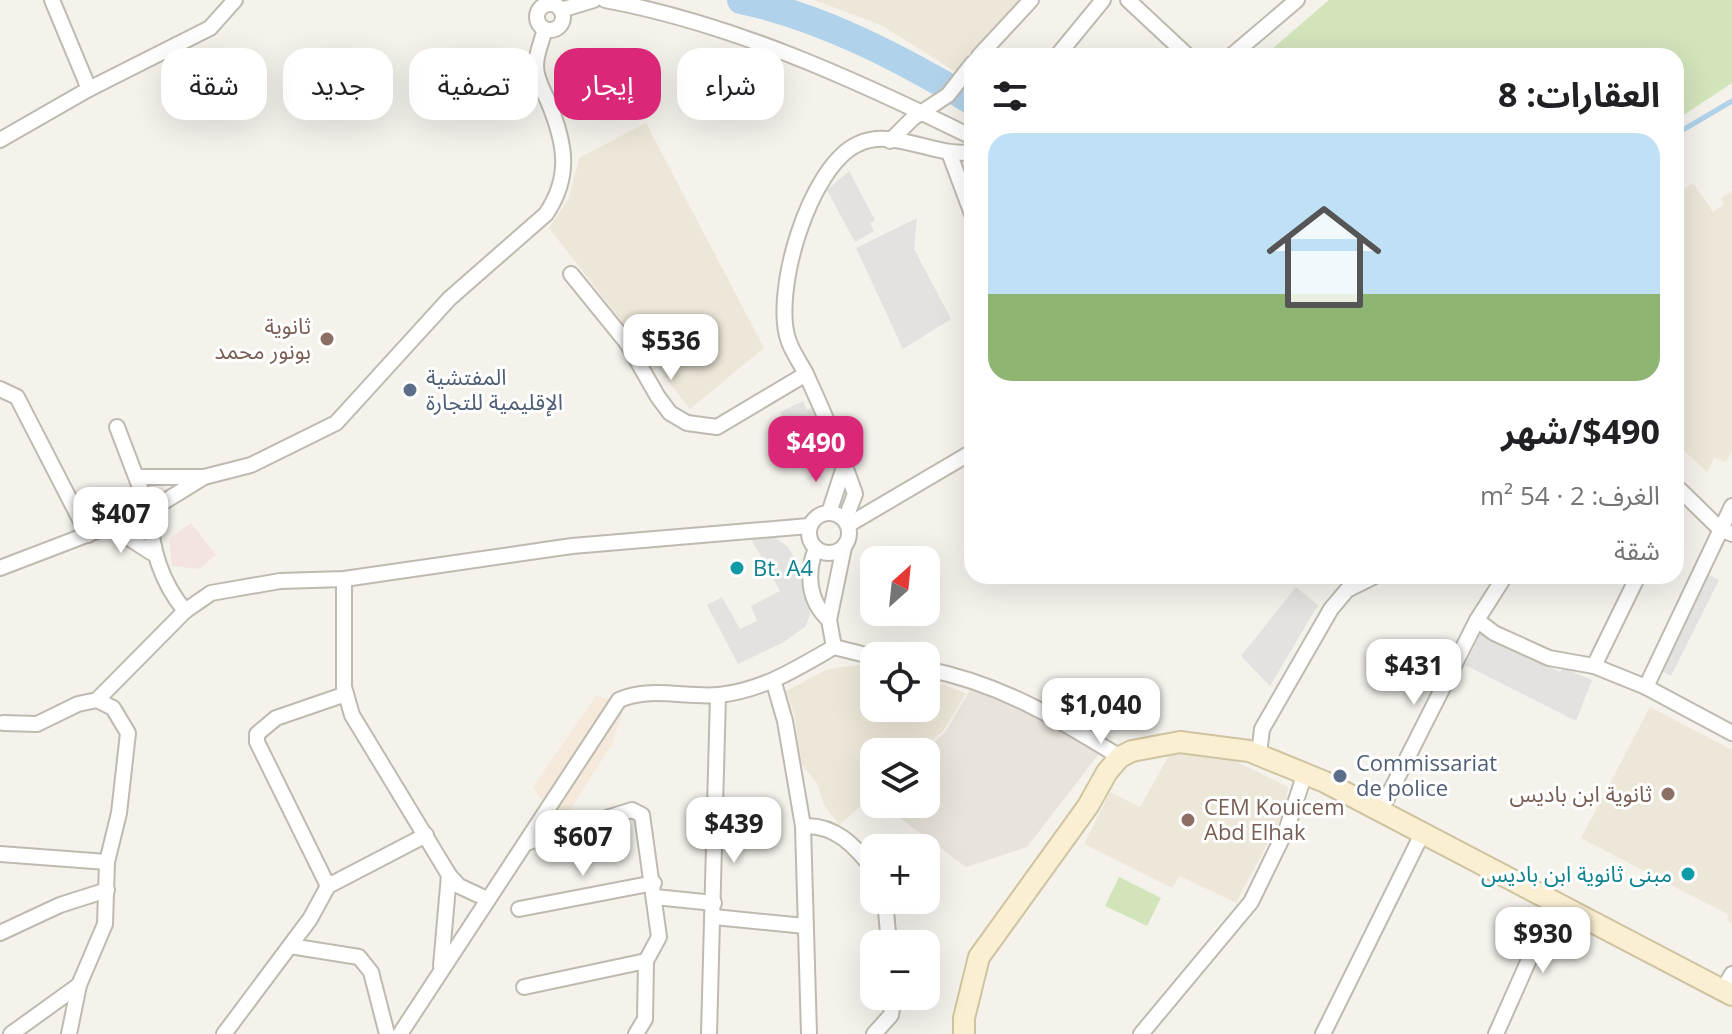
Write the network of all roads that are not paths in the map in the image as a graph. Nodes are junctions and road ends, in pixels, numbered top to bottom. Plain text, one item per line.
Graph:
1 (52, 0) edge
2 (235, 0) edge
3 (594, 0) edge
4 (605, 0) edge
5 (1031, 0) edge
6 (1103, 0) edge
7 (1297, 0) edge
8 (1136, 2) edge
9 (541, 3) edge
10 (561, 10) junction
11 (545, 29) junction
12 (986, 48) edge
13 (1064, 48) edge
14 (1180, 48) edge
15 (1240, 48) edge
16 (964, 74) edge
17 (89, 89) junction
18 (922, 113) junction
19 (964, 133) edge
20 (0, 140) edge
21 (890, 141) junction
22 (964, 153) edge
23 (950, 155) junction
24 (964, 193) edge
25 (571, 274) dead end
26 (806, 374) junction
27 (0, 389) edge
28 (117, 427) dead end
29 (964, 457) edge
30 (845, 464) junction
31 (137, 477) junction
32 (204, 477) junction
33 (1684, 498) edge
34 (1732, 506) edge
35 (149, 511) junction
36 (829, 513) junction
37 (846, 523) junction
38 (110, 526) junction
39 (809, 526) junction
40 (1726, 531) edge
41 (88, 535) junction
42 (844, 547) junction
43 (816, 548) junction
44 (152, 553) junction
45 (0, 568) edge
46 (344, 579) junction
47 (1359, 584) edge
48 (1500, 584) edge
49 (1634, 584) edge
50 (185, 611) junction
51 (829, 620) junction
52 (1477, 620) junction
53 (834, 647) junction
54 (860, 654) edge
55 (1594, 666) junction
56 (940, 672) edge
57 (774, 683) junction
58 (1646, 687) junction
59 (346, 694) junction
60 (718, 695) junction
61 (97, 700) junction
62 (3, 723) dead end
63 (1732, 733) edge
64 (1259, 754) junction
65 (1120, 757) junction
66 (1305, 773) junction
67 (1381, 810) junction
68 (803, 826) junction
69 (1422, 834) junction
70 (426, 835) junction
71 (526, 843) junction
72 (0, 854) edge
73 (860, 854) edge
74 (107, 862) junction
75 (449, 875) junction
76 (328, 886) junction
77 (107, 890) junction
78 (655, 890) junction
79 (487, 899) junction
80 (1555, 901) junction
81 (519, 909) dead end
82 (714, 910) junction
83 (805, 926) junction
84 (0, 933) edge
85 (290, 946) junction
86 (646, 961) junction
87 (441, 966) junction
88 (79, 985) junction
89 (1729, 986) edge
90 (524, 987) dead end
91 (892, 1010) edge
92 (11, 1034) edge
93 (69, 1034) edge
94 (224, 1034) edge
95 (387, 1034) edge
96 (400, 1034) edge
97 (636, 1034) edge
98 (709, 1034) edge
99 (809, 1034) edge
100 (874, 1034) edge
101 (964, 1034) edge
102 (1141, 1034) edge
103 (1323, 1034) edge
104 (1496, 1034) edge

1 - 17 street
2 - 17 street
3 - 10 street
4 - 18 street
5 - 12 street
6 - 13 street
7 - 15 street
8 - 14 street
9 - 10 street
9 - 11 street
10 - 11 street
11 - 32 street
16 - 18 street
17 - 20 street
18 - 19 street
18 - 21 street
21 - 23 street
21 - 26 street
22 - 23 street
23 - 24 street
25 - 26 street
26 - 30 street
27 - 41 street
28 - 31 street
29 - 37 street
30 - 36 street
30 - 37 street
31 - 32 street
31 - 35 street
32 - 35 street
33 - 40 street
34 - 40 street
35 - 38 street
35 - 44 street
36 - 37 street
36 - 39 street
37 - 42 street
38 - 41 street
38 - 44 street
39 - 43 street
39 - 46 street
40 - 58 street
41 - 45 street
42 - 43 street
42 - 51 street
43 - 51 street
44 - 50 street
46 - 50 street
46 - 59 street
47 - 64 street
48 - 52 street
49 - 55 street
50 - 61 street
51 - 53 street
52 - 55 street
52 - 67 street
53 - 54 street
53 - 57 street
55 - 58 street
56 - 65 street
57 - 60 street
57 - 68 street
58 - 63 street
59 - 70 street
59 - 76 street
60 - 71 street
60 - 82 street
61 - 62 street
61 - 74 street
64 - 65 main road
64 - 66 main road
65 - 101 main road
66 - 67 main road
66 - 102 street
67 - 69 main road
68 - 73 street
68 - 83 street
69 - 80 main road
69 - 103 street
70 - 75 street
70 - 76 street
71 - 78 street
71 - 79 street
72 - 74 street
74 - 77 street
75 - 79 street
75 - 87 street
76 - 85 street
77 - 84 street
77 - 88 street
78 - 81 street
78 - 82 street
78 - 86 street
79 - 87 street
80 - 89 main road
80 - 104 street
82 - 83 street
82 - 98 street
83 - 99 street
85 - 94 street
85 - 95 street
86 - 90 street
86 - 97 street
87 - 96 street
88 - 92 street
88 - 93 street
91 - 100 street

